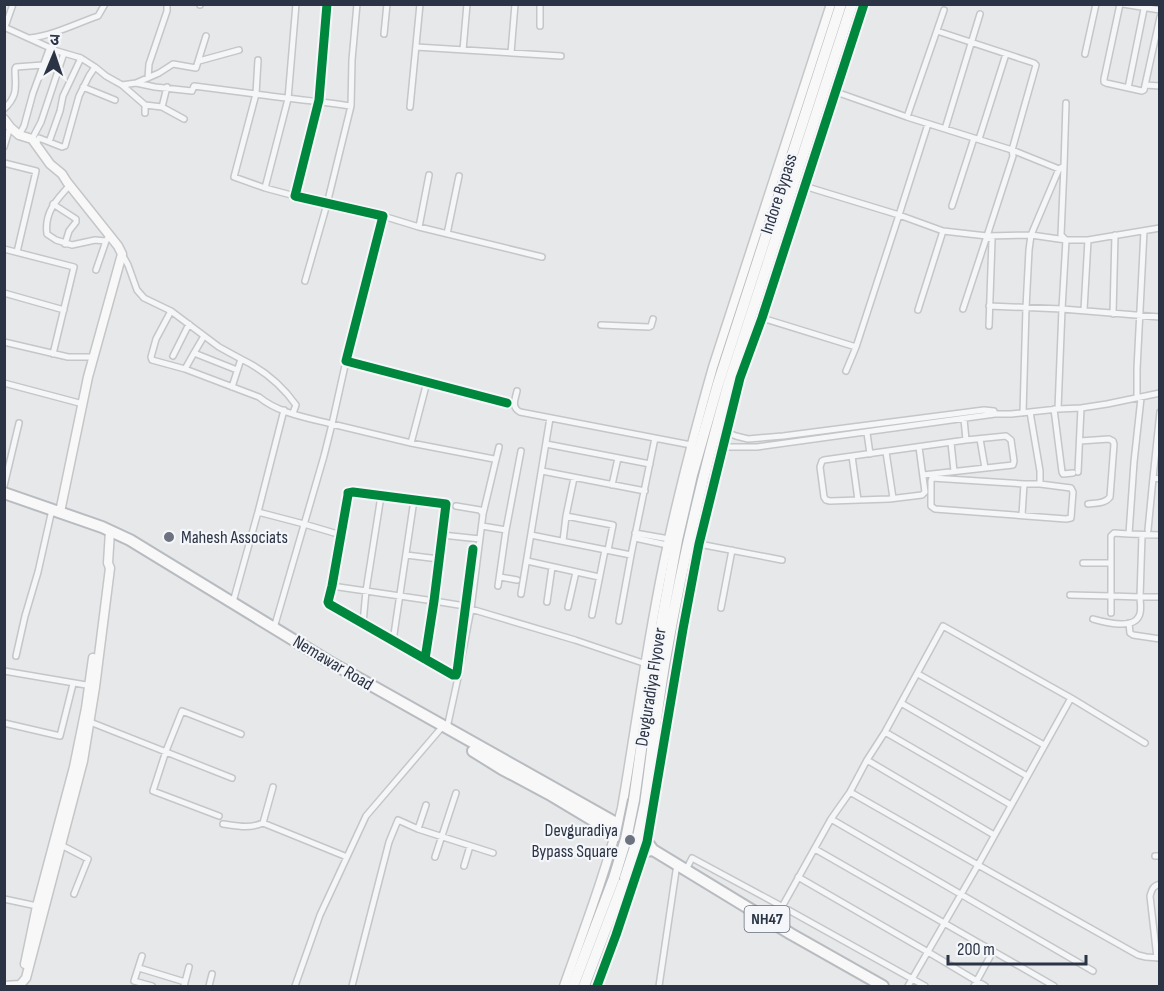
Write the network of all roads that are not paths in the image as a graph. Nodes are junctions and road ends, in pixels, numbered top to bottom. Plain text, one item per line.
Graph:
1 (12, 4) edge
2 (105, 4) edge
3 (167, 4) edge
4 (296, 4) edge
5 (327, 4) edge
6 (357, 4) edge
7 (387, 4) edge
8 (420, 4) edge
9 (467, 4) edge
10 (515, 4) edge
11 (540, 4) edge
12 (831, 4) edge
13 (841, 4) edge
14 (852, 4) edge
15 (864, 4) edge
16 (1096, 4) edge
17 (1121, 4) edge
18 (1134, 5) edge
19 (1145, 6) edge
20 (944, 10) dead end
21 (1160, 10) edge
22 (980, 14) dead end
23 (1160, 17) edge
24 (540, 26) dead end
25 (5, 27) edge
26 (937, 32) junction
27 (384, 34) dead end
28 (206, 36) dead end
29 (28, 38) junction
30 (972, 43) junction
31 (50, 47) junction
32 (416, 47) junction
33 (239, 50) dead end
34 (463, 50) junction
35 (511, 53) junction
36 (64, 54) junction
37 (1006, 54) junction
38 (1085, 54) dead end
39 (561, 56) dead end
40 (81, 58) junction
41 (258, 60) dead end
42 (199, 61) junction
43 (44, 65) junction
44 (95, 67) junction
45 (148, 78) junction
46 (136, 83) junction
47 (122, 85) junction
48 (1145, 85) junction
49 (1160, 86) edge
50 (83, 87) junction
51 (168, 87) junction
52 (1128, 88) junction
53 (836, 92) junction
54 (256, 94) junction
55 (288, 99) junction
56 (115, 100) dead end
57 (319, 100) junction
58 (1066, 103) dead end
59 (145, 105) junction
60 (351, 106) junction
61 (162, 107) junction
62 (410, 107) dead end
63 (4, 109) edge
64 (145, 113) dead end
65 (907, 117) junction
66 (184, 118) dead end
67 (4, 119) edge
68 (928, 124) junction
69 (10, 128) junction
70 (945, 129) junction
71 (19, 135) junction
72 (977, 139) junction
73 (34, 142) junction
74 (49, 142) junction
75 (4, 147) edge
76 (1012, 150) junction
77 (4, 163) edge
78 (1061, 167) junction
79 (429, 175) dead end
80 (459, 176) dead end
81 (70, 185) junction
82 (804, 186) junction
83 (265, 188) junction
84 (295, 196) junction
85 (53, 204) junction
86 (327, 204) junction
87 (952, 206) dead end
88 (899, 215) junction
89 (383, 216) junction
90 (419, 227) junction
91 (1160, 228) edge
92 (943, 231) junction
93 (1144, 231) junction
94 (447, 234) junction
95 (1031, 235) junction
96 (1115, 235) junction
97 (987, 236) junction
98 (108, 238) junction
99 (1066, 240) junction
100 (1088, 240) junction
101 (65, 244) junction
102 (4, 249) edge
103 (17, 252) junction
104 (122, 254) junction
105 (542, 257) dead end
106 (96, 270) dead end
107 (305, 281) dead end
108 (4, 293) edge
109 (989, 306) junction
110 (1026, 308) junction
111 (963, 309) dead end
112 (1062, 309) junction
113 (64, 310) junction
114 (918, 310) dead end
115 (1084, 310) junction
116 (171, 311) junction
117 (1113, 314) junction
118 (1140, 315) junction
119 (1160, 317) edge
120 (762, 318) junction
121 (653, 319) dead end
122 (189, 324) junction
123 (601, 325) dead end
124 (989, 326) dead end
125 (204, 336) junction
126 (4, 342) edge
127 (856, 347) junction
128 (194, 353) junction
129 (53, 354) junction
130 (173, 356) dead end
131 (93, 357) junction
132 (241, 359) junction
133 (346, 361) junction
134 (185, 369) junction
135 (237, 370) junction
136 (846, 371) dead end
137 (426, 382) junction
138 (4, 383) edge
139 (723, 385) junction
140 (232, 387) junction
141 (517, 391) dead end
142 (1160, 393) edge
143 (1139, 398) junction
144 (507, 403) dead end
145 (83, 404) junction
146 (1081, 408) junction
147 (1056, 409) junction
148 (284, 410) junction
149 (1030, 412) junction
150 (1160, 412) edge
151 (293, 413) junction
152 (1023, 413) junction
153 (995, 414) junction
154 (550, 418) junction
155 (964, 419) junction
156 (19, 423) dead end
157 (332, 424) junction
158 (1158, 430) edge
159 (726, 432) junction
160 (867, 433) junction
161 (709, 434) junction
162 (655, 438) junction
163 (743, 438) junction
164 (980, 439) junction
165 (966, 440) junction
166 (1080, 441) junction
167 (411, 443) junction
168 (951, 443) junction
169 (546, 444) junction
170 (691, 445) junction
171 (499, 447) dead end
172 (722, 447) junction
173 (743, 447) junction
174 (919, 447) junction
175 (520, 451) dead end
176 (886, 452) junction
177 (870, 454) junction
178 (852, 456) junction
179 (618, 458) junction
180 (494, 459) dead end
181 (650, 464) junction
182 (985, 468) junction
183 (542, 471) junction
184 (954, 471) junction
185 (923, 475) junction
186 (574, 478) junction
187 (1156, 478) edge
188 (1024, 484) junction
189 (1040, 484) junction
190 (612, 485) junction
191 (4, 486) edge
192 (645, 491) junction
193 (4, 495) edge
194 (381, 496) junction
195 (893, 498) junction
196 (414, 500) junction
197 (858, 500) junction
198 (1088, 504) dead end
199 (456, 506) dead end
200 (258, 512) junction
201 (55, 513) junction
202 (483, 514) junction
203 (1022, 515) junction
204 (566, 516) junction
205 (304, 524) junction
206 (482, 526) junction
207 (506, 530) junction
208 (1148, 530) dead end
209 (110, 533) junction
210 (1129, 534) junction
211 (341, 535) junction
212 (442, 535) junction
213 (531, 535) junction
214 (635, 535) junction
215 (1142, 535) junction
216 (1160, 536) edge
217 (480, 539) junction
218 (563, 541) junction
219 (668, 542) junction
220 (699, 544) junction
221 (473, 549) dead end
222 (607, 550) junction
223 (732, 550) junction
224 (405, 555) junction
225 (631, 555) junction
226 (439, 559) junction
227 (782, 560) dead end
228 (527, 561) junction
229 (1083, 563) dead end
230 (1111, 563) junction
231 (552, 567) junction
232 (576, 572) junction
233 (599, 577) junction
234 (500, 578) junction
235 (517, 580) dead end
236 (332, 586) junction
237 (498, 586) dead end
238 (366, 591) junction
239 (521, 594) dead end
240 (1070, 595) dead end
241 (1111, 596) junction
242 (400, 597) junction
243 (1140, 597) junction
244 (1160, 597) edge
245 (434, 601) junction
246 (232, 602) junction
247 (547, 602) dead end
248 (465, 606) junction
249 (568, 607) dead end
250 (721, 608) dead end
251 (471, 609) junction
252 (1112, 613) dead end
253 (591, 615) dead end
254 (1093, 619) dead end
255 (619, 621) dead end
256 (363, 623) junction
257 (1129, 624) junction
258 (274, 628) junction
259 (1160, 639) edge
260 (393, 641) junction
261 (16, 656) dead end
262 (425, 659) junction
263 (646, 663) junction
264 (4, 671) edge
265 (918, 674) junction
266 (73, 684) junction
267 (92, 686) junction
268 (1071, 698) junction
269 (901, 703) junction
270 (90, 722) junction
271 (4, 723) edge
272 (443, 729) junction
273 (885, 732) junction
274 (241, 734) dead end
275 (1145, 743) dead end
276 (1044, 745) junction
277 (166, 751) junction
278 (867, 760) junction
279 (1027, 776) junction
280 (232, 778) dead end
281 (273, 787) dead end
282 (850, 792) junction
283 (456, 793) dead end
284 (426, 805) dead end
285 (1011, 805) junction
286 (219, 816) dead end
287 (831, 819) junction
288 (263, 823) junction
289 (223, 824) dead end
290 (418, 828) junction
291 (617, 829) junction
292 (994, 835) junction
293 (443, 837) junction
294 (62, 846) junction
295 (470, 846) junction
296 (815, 849) junction
297 (647, 850) junction
298 (493, 853) dead end
299 (347, 857) junction
300 (435, 857) dead end
301 (978, 865) junction
302 (464, 867) dead end
303 (681, 867) junction
304 (798, 877) junction
305 (48, 882) junction
306 (1160, 884) edge
307 (74, 894) dead end
308 (961, 895) junction
309 (4, 899) edge
310 (37, 906) junction
311 (783, 906) junction
312 (773, 922) junction
313 (944, 923) junction
314 (993, 951) junction
315 (928, 952) junction
316 (142, 956) dead end
317 (1158, 958) edge
318 (189, 967) dead end
319 (139, 968) junction
320 (1093, 972) dead end
321 (212, 974) dead end
322 (913, 979) junction
323 (4, 981) edge
324 (133, 984) edge
325 (185, 984) edge
326 (975, 984) edge
327 (4, 986) edge
328 (153, 987) edge
329 (209, 987) edge
330 (295, 987) edge
331 (352, 987) edge
332 (564, 987) edge
333 (573, 987) edge
334 (584, 987) edge
335 (597, 987) edge
336 (659, 987) edge
337 (883, 987) edge
338 (908, 987) edge
339 (925, 987) edge
340 (985, 987) edge
341 (1054, 987) edge

1 - 25 street
2 - 29 street
3 - 45 street
4 - 55 street
5 - 57 street
6 - 60 street
7 - 27 street
8 - 32 street
9 - 34 street
10 - 35 street
11 - 24 street
12 - 139 street
13 - 139 highway, Indore Bypass
14 - 139 highway, Indore Bypass
15 - 53 street
16 - 38 street
17 - 18 street
17 - 52 street
18 - 19 street
19 - 21 street
19 - 52 street
20 - 26 street
22 - 30 street
23 - 48 street
25 - 29 street
26 - 30 street
26 - 65 street
28 - 42 street
29 - 31 street
30 - 37 street
30 - 70 street
31 - 36 street
31 - 43 street
32 - 34 street
32 - 62 street
33 - 42 street
34 - 35 street
35 - 39 street
36 - 40 street
36 - 73 street
37 - 72 street
37 - 76 street
40 - 44 street
40 - 74 street
41 - 54 street
42 - 45 street
43 - 63 street
43 - 71 street
44 - 47 street
44 - 50 street
45 - 46 street
46 - 47 street
46 - 51 street
47 - 59 street
48 - 49 street
48 - 52 street
50 - 56 street
50 - 74 street
51 - 54 street
51 - 61 street
53 - 65 street
53 - 82 street
54 - 55 street
54 - 83 street
55 - 57 street
55 - 83 street
57 - 60 street
57 - 84 street
58 - 78 street
59 - 61 street
59 - 64 street
60 - 86 street
61 - 66 street
65 - 68 street
67 - 69 street
68 - 70 street
68 - 88 street
69 - 71 street
69 - 75 street
70 - 72 street
71 - 73 street
72 - 76 street
72 - 87 street
73 - 74 street
73 - 81 street
76 - 78 street
76 - 97 street
77 - 103 street
78 - 95 street
78 - 99 street
79 - 90 street
80 - 94 street
81 - 85 street
81 - 98 street
82 - 88 street
82 - 120 street
83 - 84 street
84 - 86 street
85 - 101 street
85 - 101 street
86 - 89 street
86 - 107 street
88 - 92 street
88 - 127 street
89 - 90 street
89 - 133 street
90 - 94 street
91 - 93 street
92 - 97 street
92 - 114 street
93 - 96 street
93 - 118 street
94 - 105 street
95 - 97 street
95 - 99 street
95 - 110 street
96 - 100 street
96 - 117 street
97 - 109 street
97 - 111 street
98 - 101 street
98 - 104 street
98 - 106 street
99 - 100 street
99 - 112 street
100 - 115 street
102 - 103 street
103 - 113 street
104 - 116 street
104 - 131 street
108 - 113 street
109 - 110 street
109 - 124 street
110 - 112 street
110 - 152 street
112 - 115 street
112 - 147 street
113 - 129 street
115 - 117 street
116 - 122 street
116 - 134 street
117 - 118 street
118 - 119 street
118 - 143 street
120 - 127 street
120 - 139 street
121 - 123 street
122 - 125 street
122 - 130 street
125 - 128 street
125 - 132 street
126 - 129 street
127 - 136 street
128 - 134 street
128 - 135 street
129 - 131 street
131 - 145 street
132 - 135 street
132 - 151 street
133 - 137 street
133 - 157 street
134 - 140 street
135 - 140 street
137 - 144 street
137 - 167 street
138 - 145 street
139 - 159 street
139 - 161 highway, Devguradiya Flyover
139 - 170 street
140 - 148 street
141 - 154 street
142 - 143 street
143 - 146 street
143 - 210 street
145 - 201 street
146 - 147 street
146 - 166 street
147 - 149 street
147 - 166 street
148 - 151 street
148 - 200 street
149 - 152 street
149 - 189 street
150 - 158 street
151 - 157 street
152 - 153 street
153 - 155 street
153 - 163 street
154 - 162 street
154 - 169 street
155 - 160 street
155 - 165 street
156 - 191 street
157 - 167 street
157 - 205 street
158 - 187 street
159 - 163 street
159 - 172 street
160 - 173 street
160 - 177 street
161 - 333 highway, Devguradiya Flyover, bridge
161 - 334 highway, Devguradiya Flyover, bridge
162 - 170 street
162 - 181 street
163 - 173 street
164 - 165 street
164 - 182 street
164 - 182 street
165 - 168 street
166 - 198 street
167 - 180 street
168 - 174 street
168 - 184 street
169 - 179 street
169 - 183 street
170 - 219 street
171 - 202 street
172 - 173 street
172 - 220 street
174 - 176 street
174 - 185 street
175 - 207 street
176 - 177 street
176 - 195 street
177 - 178 street
178 - 197 street
178 - 197 street
179 - 181 street
179 - 190 street
181 - 192 street
182 - 184 street
183 - 186 street
183 - 213 street
184 - 185 street
185 - 195 street
186 - 190 street
186 - 204 street
187 - 208 street
188 - 189 street
188 - 203 street
188 - 203 street
189 - 203 street
190 - 192 street
192 - 214 street
193 - 201 highway, Nemawar Road
194 - 196 street
194 - 211 street
194 - 238 street
195 - 197 street
196 - 212 street
196 - 224 street
199 - 202 street
200 - 205 street
200 - 246 street
201 - 209 highway, Nemawar Road
201 - 261 street
202 - 206 street
204 - 218 street
204 - 222 street
205 - 211 street
205 - 258 street
206 - 207 street
206 - 217 street
207 - 234 street
209 - 246 highway, Nemawar Road
209 - 267 street
209 - 272 highway, Nemawar Road
210 - 215 street
210 - 230 street
211 - 236 street
212 - 217 street
212 - 226 street
213 - 218 street
213 - 228 street
214 - 219 street
214 - 225 street
215 - 216 street
215 - 243 street
217 - 251 street
218 - 222 street
219 - 263 street
220 - 223 street
220 - 297 street
221 - 248 street
222 - 225 street
222 - 233 street
223 - 227 street
223 - 250 street
224 - 226 street
224 - 242 street
225 - 255 street
226 - 245 street
228 - 231 street
228 - 239 street
229 - 230 street
230 - 241 street
231 - 232 street
231 - 247 street
232 - 233 street
232 - 249 street
233 - 253 street
234 - 235 street
234 - 237 street
236 - 238 street
236 - 256 street
238 - 242 street
238 - 256 street
240 - 241 street
241 - 243 street
241 - 252 street
242 - 245 street
242 - 260 street
243 - 244 street
243 - 257 street
245 - 248 street
245 - 262 street
246 - 258 highway, Nemawar Road
248 - 251 street
248 - 262 street
251 - 263 street
251 - 272 street
254 - 257 street
256 - 260 street
257 - 259 street
258 - 272 highway, Nemawar Road
260 - 262 street
263 - 291 street
264 - 266 street
265 - 268 street
265 - 269 street
265 - 276 street
266 - 267 street
266 - 271 street
267 - 270 street
267 - 305 street
268 - 275 street
268 - 276 street
269 - 273 street
269 - 279 street
270 - 277 street
270 - 294 street
272 - 291 highway, Nemawar Road
272 - 299 street
273 - 278 street
273 - 285 street
274 - 277 street
276 - 279 street
277 - 280 street
277 - 286 street
278 - 282 street
278 - 292 street
279 - 285 street
281 - 288 street
282 - 287 street
282 - 301 street
283 - 293 street
284 - 290 street
285 - 292 street
287 - 296 street
287 - 308 street
288 - 289 street
288 - 299 street
290 - 293 street
290 - 331 street
291 - 297 highway, Nemawar Road
291 - 332 street
292 - 301 street
293 - 295 street
293 - 300 street
294 - 305 street
294 - 307 street
295 - 298 street
295 - 302 street
296 - 304 street
296 - 313 street
297 - 303 highway, Nemawar Road / NH47
297 - 335 street
299 - 330 street
301 - 308 street
301 - 317 street
303 - 311 street
303 - 312 highway, Nemawar Road / NH47
303 - 336 street
304 - 311 street
304 - 315 street
305 - 310 street
305 - 327 street
306 - 317 street
308 - 313 street
308 - 320 street
309 - 310 street
310 - 323 street
311 - 312 street
311 - 322 street
312 - 337 highway, Nemawar Road / NH47
313 - 314 street
313 - 315 street
314 - 326 street
314 - 341 street
315 - 322 street
315 - 326 street
316 - 319 street
318 - 325 street
319 - 324 street
319 - 325 street
321 - 329 street
322 - 338 street
322 - 339 street
324 - 328 street
326 - 340 street

